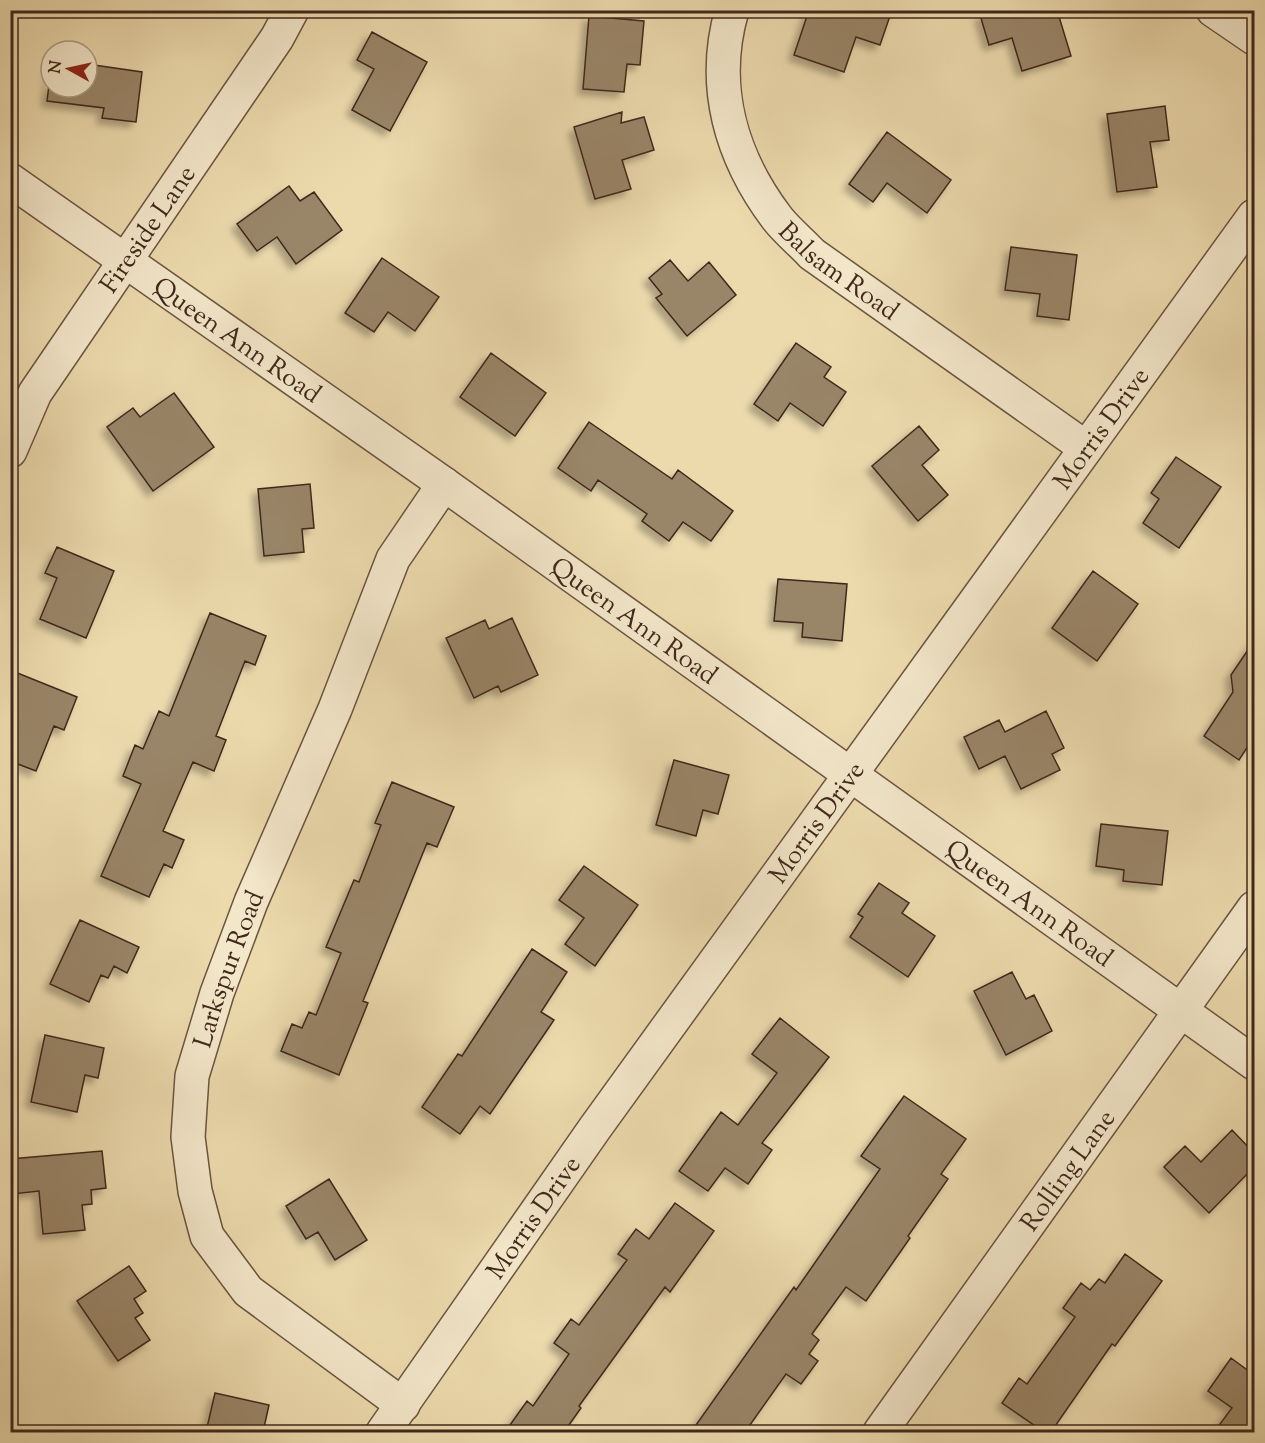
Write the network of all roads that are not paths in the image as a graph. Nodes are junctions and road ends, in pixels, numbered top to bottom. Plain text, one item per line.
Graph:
1 (292, 10) edge
2 (732, 10) edge
3 (1213, 10) edge
4 (1254, 38) edge
5 (10, 180) edge
6 (1254, 216) edge
7 (124, 261) junction
8 (1086, 448) junction
9 (10, 451) edge
10 (444, 484) junction
11 (850, 775) junction
12 (1254, 908) edge
13 (1180, 1011) junction
14 (1254, 1064) edge
15 (403, 1404) junction
16 (383, 1432) edge
17 (880, 1432) edge

1 - 7 street, Fireside Lane
2 - 8 street, Balsam Road
3 - 4 street
5 - 7 street, Queen Ann Road
6 - 8 street, Morris Drive
7 - 9 street, Fireside Lane
7 - 10 street, Queen Ann Road
8 - 11 street, Morris Drive
10 - 11 street, Queen Ann Road
10 - 15 street, Larkspur Road
11 - 13 street, Queen Ann Road
11 - 15 street, Morris Drive
12 - 13 street, Rolling Lane
13 - 14 street, Queen Ann Road
13 - 17 street, Rolling Lane
15 - 16 street, Morris Drive

